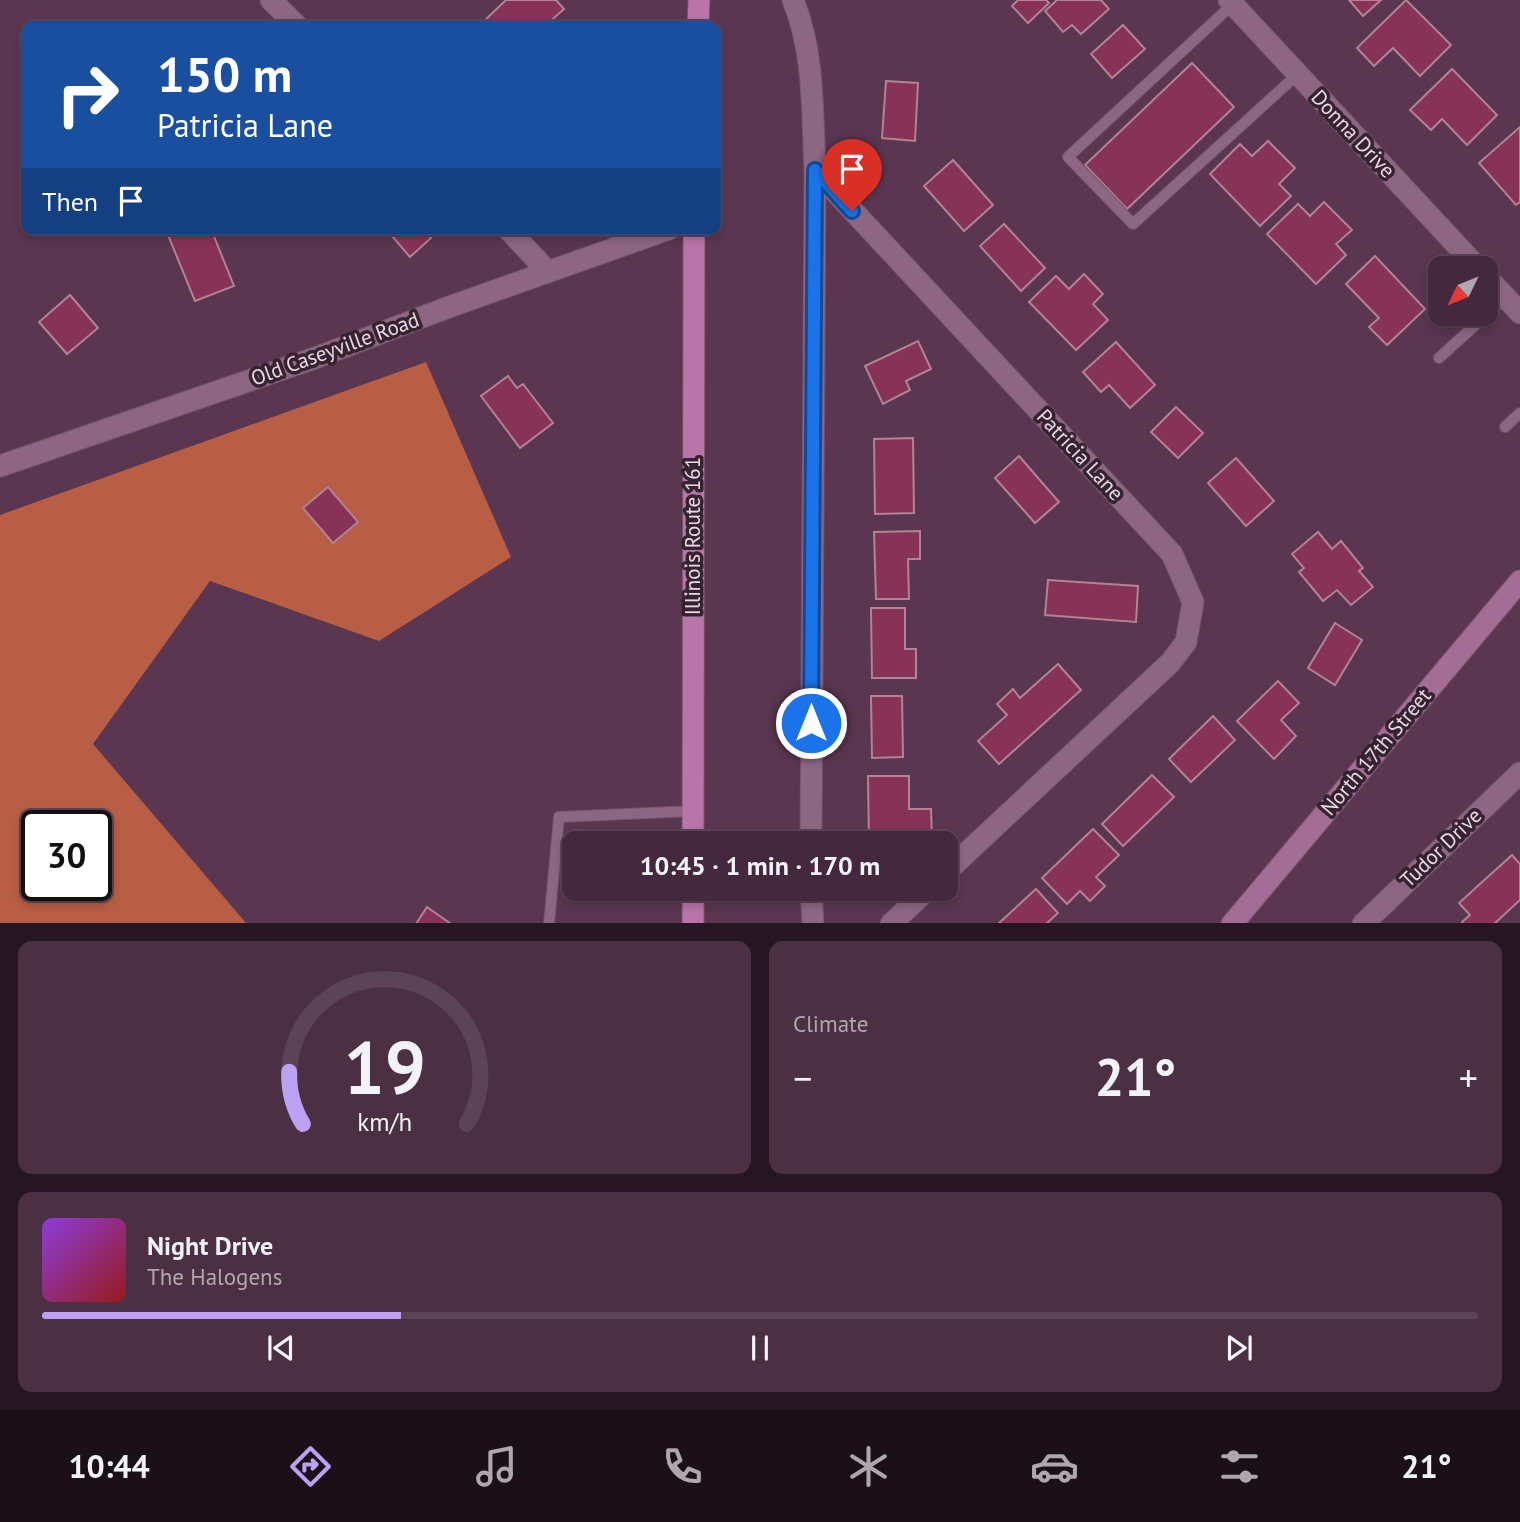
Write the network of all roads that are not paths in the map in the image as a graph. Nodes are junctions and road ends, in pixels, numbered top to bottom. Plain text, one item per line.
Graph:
1 (271, 0) edge
2 (793, 0) edge
3 (702, 1) edge
4 (1231, 2) edge
5 (292, 21) edge
6 (699, 21) edge
7 (1298, 74) junction
8 (815, 170) junction
9 (514, 235) edge
10 (652, 235) edge
11 (694, 235) edge
12 (1467, 256) edge
13 (548, 272) junction
14 (1498, 289) edge
15 (1513, 305) edge
16 (1439, 358) dead end
17 (1520, 413) edge
18 (1505, 427) dead end
19 (0, 466) edge
20 (1520, 581) edge
21 (1520, 773) edge
22 (693, 811) junction
23 (693, 831) edge
24 (811, 831) edge
25 (958, 861) edge
26 (693, 901) edge
27 (812, 901) edge
28 (915, 901) edge
29 (549, 923) edge
30 (693, 923) edge
31 (813, 923) edge
32 (891, 923) edge
33 (1232, 923) edge
34 (1363, 923) edge

1 - 5 street
2 - 8 street
3 - 6 main road
4 - 7 street, Donna Drive
4 - 7 lane
7 - 12 street, Donna Drive
8 - 24 street
8 - 25 street, Patricia Lane
9 - 13 street
10 - 13 street, Old Caseyville Road
11 - 22 main road, Illinois Route 161
13 - 19 street, Old Caseyville Road
14 - 15 street
15 - 16 lane
17 - 18 lane
20 - 33 street, North 17th Street
21 - 34 street, Tudor Drive
22 - 23 main road, Illinois Route 161
22 - 29 lane
26 - 30 main road
27 - 31 street
28 - 32 street

